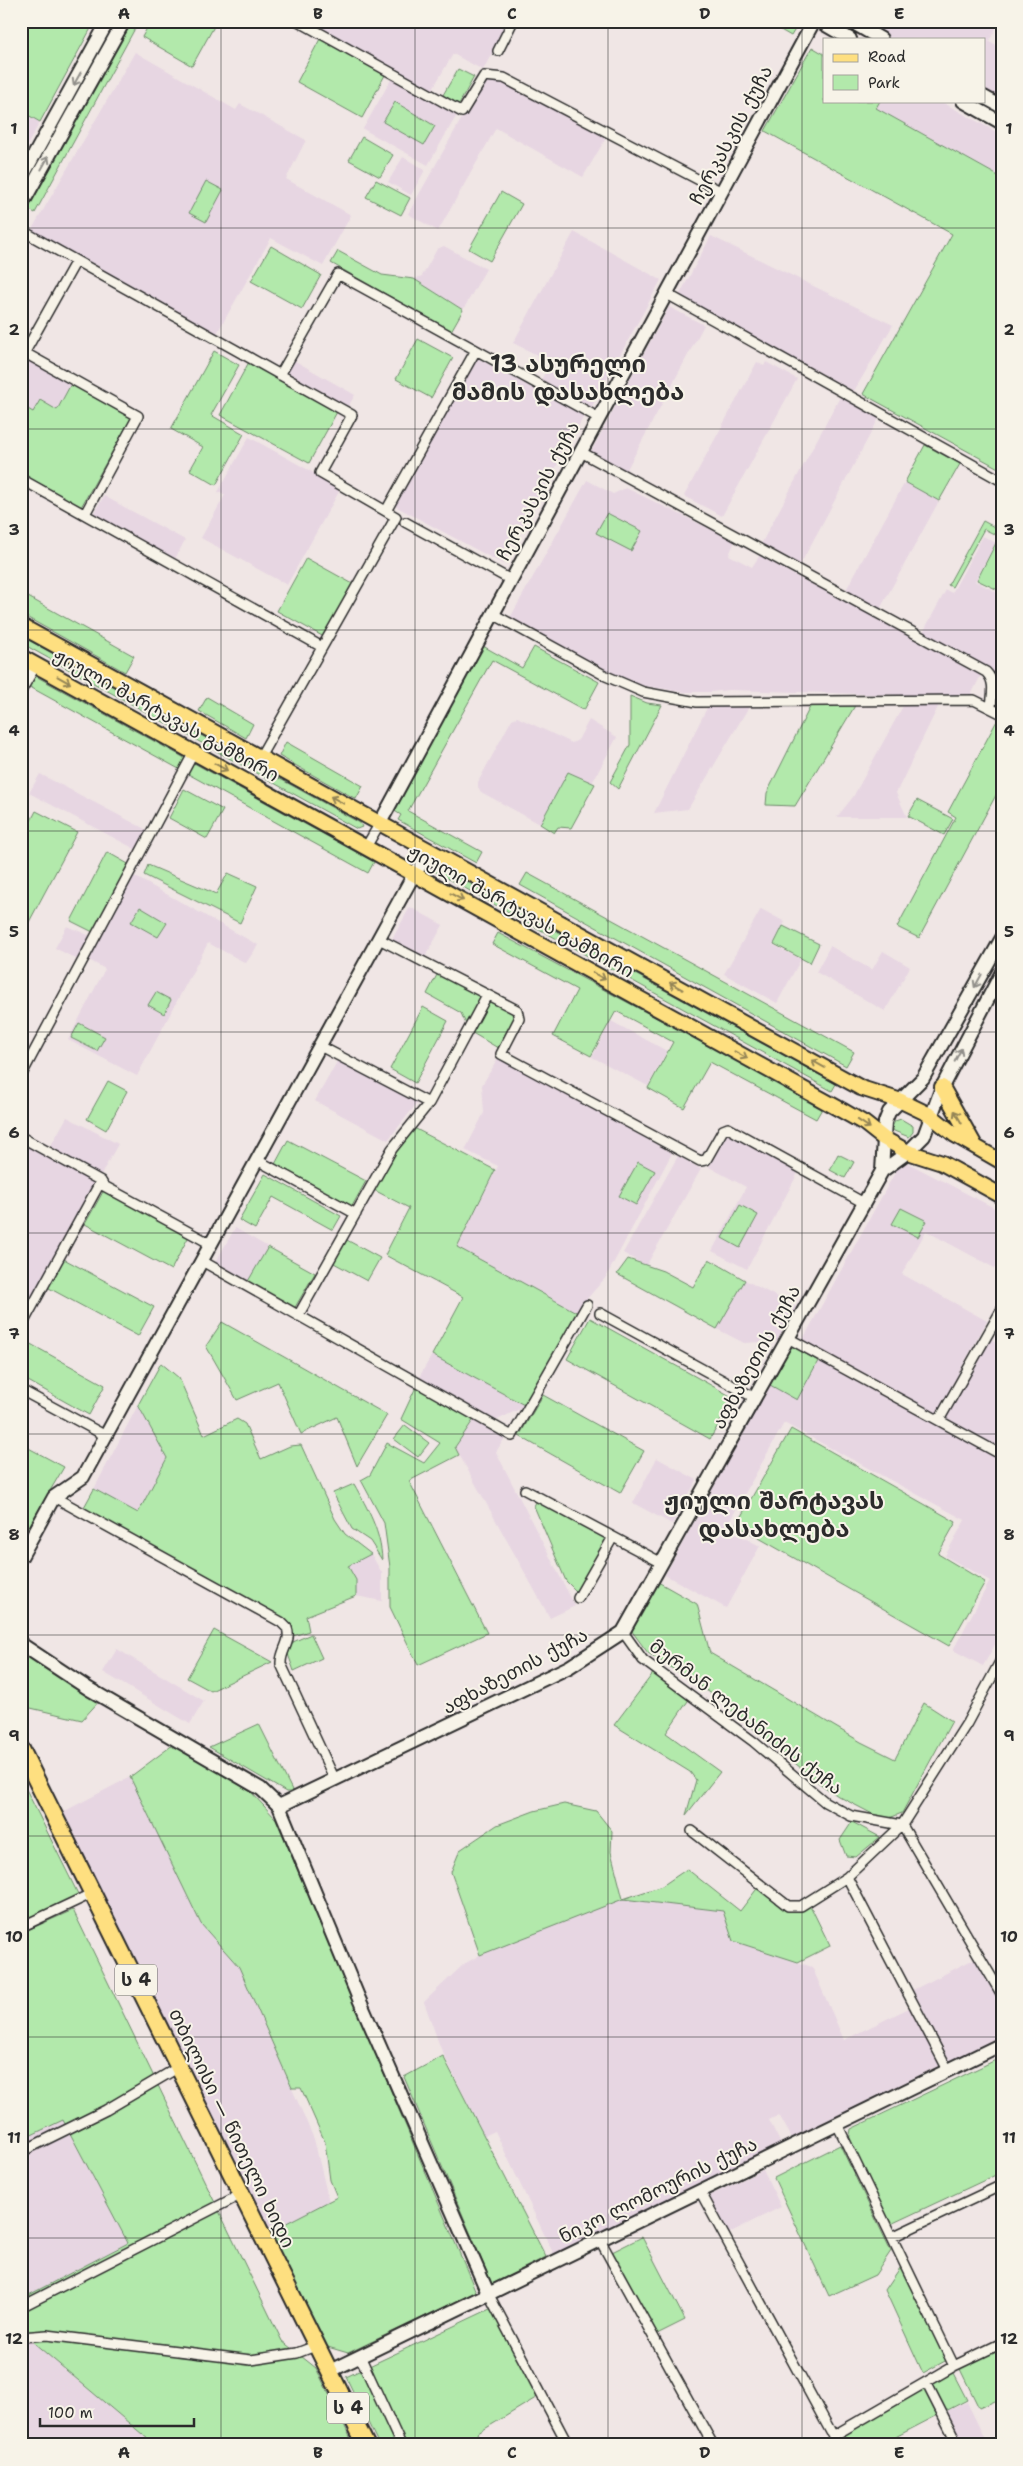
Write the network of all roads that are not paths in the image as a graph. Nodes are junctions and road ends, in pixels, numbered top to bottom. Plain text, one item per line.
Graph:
1 (108, 21) edge
2 (124, 21) edge
3 (298, 21) edge
4 (513, 21) edge
5 (814, 21) edge
6 (819, 21) edge
7 (850, 21) edge
8 (848, 38) edge
9 (879, 38) edge
10 (498, 50) dead end
11 (986, 98) edge
12 (965, 102) edge
13 (1002, 107) edge
14 (1002, 123) edge
15 (21, 179) edge
16 (722, 192) junction
17 (21, 206) edge
18 (21, 230) edge
19 (76, 261) junction
20 (667, 294) junction
21 (476, 350) junction
22 (23, 356) edge
23 (280, 375) junction
24 (599, 418) junction
25 (581, 452) junction
26 (21, 479) edge
27 (1002, 481) edge
28 (386, 511) junction
29 (85, 514) junction
30 (405, 522) dead end
31 (512, 580) junction
32 (493, 614) junction
33 (21, 626) edge
34 (322, 647) junction
35 (21, 656) edge
36 (36, 665) junction
37 (21, 691) edge
38 (990, 707) junction
39 (1002, 714) edge
40 (194, 752) junction
41 (260, 757) junction
42 (380, 823) junction
43 (413, 842) junction
44 (366, 848) junction
45 (439, 856) junction
46 (414, 874) junction
47 (1002, 938) edge
48 (379, 939) junction
49 (1002, 972) edge
50 (487, 995) junction
51 (320, 1046) junction
52 (21, 1076) edge
53 (942, 1087) junction
54 (901, 1101) junction
55 (429, 1103) junction
56 (930, 1115) junction
57 (21, 1137) edge
58 (883, 1138) junction
59 (975, 1146) junction
60 (908, 1152) junction
61 (257, 1160) junction
62 (1002, 1162) edge
63 (882, 1170) junction
64 (101, 1181) junction
65 (1002, 1196) edge
66 (864, 1203) junction
67 (356, 1214) junction
68 (211, 1244) junction
69 (202, 1261) junction
70 (587, 1305) dead end
71 (1002, 1308) edge
72 (600, 1313) dead end
73 (298, 1316) junction
74 (21, 1327) edge
75 (788, 1338) junction
76 (21, 1390) edge
77 (755, 1398) junction
78 (939, 1420) junction
79 (106, 1436) junction
80 (1002, 1454) edge
81 (525, 1490) dead end
82 (54, 1498) junction
83 (614, 1537) junction
84 (21, 1557) edge
85 (662, 1563) junction
86 (578, 1598) dead end
87 (623, 1632) junction
88 (21, 1644) edge
89 (1002, 1658) edge
90 (21, 1749) edge
91 (334, 1780) junction
92 (279, 1806) junction
93 (902, 1825) junction
94 (692, 1831) dead end
95 (847, 1877) junction
96 (93, 1894) junction
97 (21, 1927) edge
98 (1002, 1995) edge
99 (1002, 2044) edge
100 (179, 2067) junction
101 (948, 2070) junction
102 (837, 2124) junction
103 (21, 2152) edge
104 (1002, 2185) edge
105 (700, 2191) junction
106 (242, 2194) junction
107 (892, 2238) junction
108 (600, 2240) junction
109 (488, 2293) junction
110 (21, 2307) edge
111 (21, 2337) edge
112 (1002, 2343) edge
113 (318, 2345) junction
114 (360, 2356) junction
115 (954, 2366) junction
116 (330, 2371) junction
117 (926, 2382) junction
118 (833, 2436) junction
119 (366, 2445) edge
120 (401, 2445) edge
121 (568, 2445) edge
122 (713, 2445) edge
123 (838, 2445) edge
124 (958, 2445) edge

1 -> 15 street
17 -> 2 street
3 - 16 street
4 - 10 street
5 - 16 street, ჩერკასკის ქუჩა
6 - 8 street
7 - 9 street
11 - 13 street
12 - 14 street
16 - 20 street, ჩერკასკის ქუჩა
18 - 19 street
19 - 22 street
19 - 23 street
20 - 24 street, ჩერკასკის ქუჩა
20 - 27 street
21 - 23 street
21 - 24 street
21 - 28 street
22 - 29 street
23 - 28 street
24 - 25 street, ჩერკასკის ქუჩა
25 - 31 street, ჩერკასკის ქუჩა
25 - 38 street
26 - 29 street
28 - 34 street
29 - 34 street
30 - 31 street
31 - 32 street, ჩერკასკის ქუჩა
32 - 38 street
32 - 42 street, ჩერკასკის ქუჩა
33 - 41 main road, ჟიული შარტავას გამზირი
34 - 41 street
35 - 36 main road, ჟიული შარტავას გამზირი
36 - 37 street
36 -> 40 main road, ჟიული შარტავას გამზირი
38 - 39 street
40 -> 44 main road, ჟიული შარტავას გამზირი
40 - 52 street
42 -> 41 main road, ჟიული შარტავას გამზირი
42 - 43 main road, ჟიული შარტავას გამზირი
42 - 44 street, ჩერკასკის ქუჩა
43 - 45 main road, ჟიული შარტავას გამზირი
43 - 46 street
44 - 46 main road, ჟიული შარტავას გამზირი
45 - 46 street
54 -> 45 main road, ჟიული შარტავას გამზირი
46 - 48 street
46 -> 58 main road, ჟიული შარტავას გამზირი
47 -> 54 street
48 - 50 street
48 - 51 street
53 -> 49 street
50 - 55 street
50 - 66 street
51 - 55 street
51 - 61 street
53 - 56 street
59 -> 53 main road
54 - 56 main road, ჟიული შარტავას გამზირი
54 - 58 street
55 - 67 street
56 - 59 main road, ჟიული შარტავას გამზირი
56 - 60 street
57 - 64 street
58 - 60 main road, ჟიული შარტავას გამზირი
58 - 63 street, აფხაზეთის ქუჩა
59 - 62 main road, ჟიული შარტავას გამზირი
60 - 63 street, აფხაზეთის ქუჩა
60 - 65 main road, ჟიული შარტავას გამზირი
61 - 67 street
61 - 68 street
63 - 66 street, აფხაზეთის ქუჩა
64 - 68 street
64 - 74 street
66 - 75 street, აფხაზეთის ქუჩა
67 - 73 street
68 - 69 street
69 - 73 street
69 - 79 street
70 - 73 street
71 - 78 street
72 - 77 street
75 - 77 street, აფხაზეთის ქუჩა
75 - 78 street
76 - 79 street
77 - 85 street, აფხაზეთის ქუჩა
78 - 80 street
79 - 82 street
81 - 83 street
82 - 84 street
82 - 91 street
83 - 85 street
83 - 86 street
85 - 87 street, აფხაზეთის ქუჩა
87 - 91 street, აფხაზეთის ქუჩა
87 - 93 street, მურმან ლებანიძის ქუჩა
88 - 92 street
89 - 93 street
90 - 96 highway, თბილისი — წითელი ხიდი / ს 4
91 - 92 street, აფხაზეთის ქუჩა
92 - 109 street
93 - 95 street
93 - 98 street
94 - 95 street
95 - 101 street
96 - 97 street
96 - 100 highway, თბილისი — წითელი ხიდი / ს 4
99 - 101 street, ნიკო ლომოურის ქუჩა
100 - 103 street
100 - 106 highway, თბილისი — წითელი ხიდი / ს 4
101 - 102 street, ნიკო ლომოურის ქუჩა
102 - 105 street, ნიკო ლომოურის ქუჩა
102 - 107 street
104 - 107 street
105 - 108 street, ნიკო ლომოურის ქუჩა
105 - 118 street
106 - 110 street
106 - 113 highway, თბილისი — წითელი ხიდი / ს 4
107 - 115 street
108 - 109 street, ნიკო ლომოურის ქუჩა
108 - 122 street
109 - 114 street, ნიკო ლომოურის ქუჩა
109 - 121 street
111 - 113 street
112 - 115 street
113 - 116 highway, თბილისი — წითელი ხიდი / ს 4
114 - 116 street, ნიკო ლომოურის ქუჩა
114 - 120 street
115 - 117 street
116 - 119 highway, თბილისი — წითელი ხიდი / ს 4
117 - 118 street
117 - 124 street
118 - 123 street

